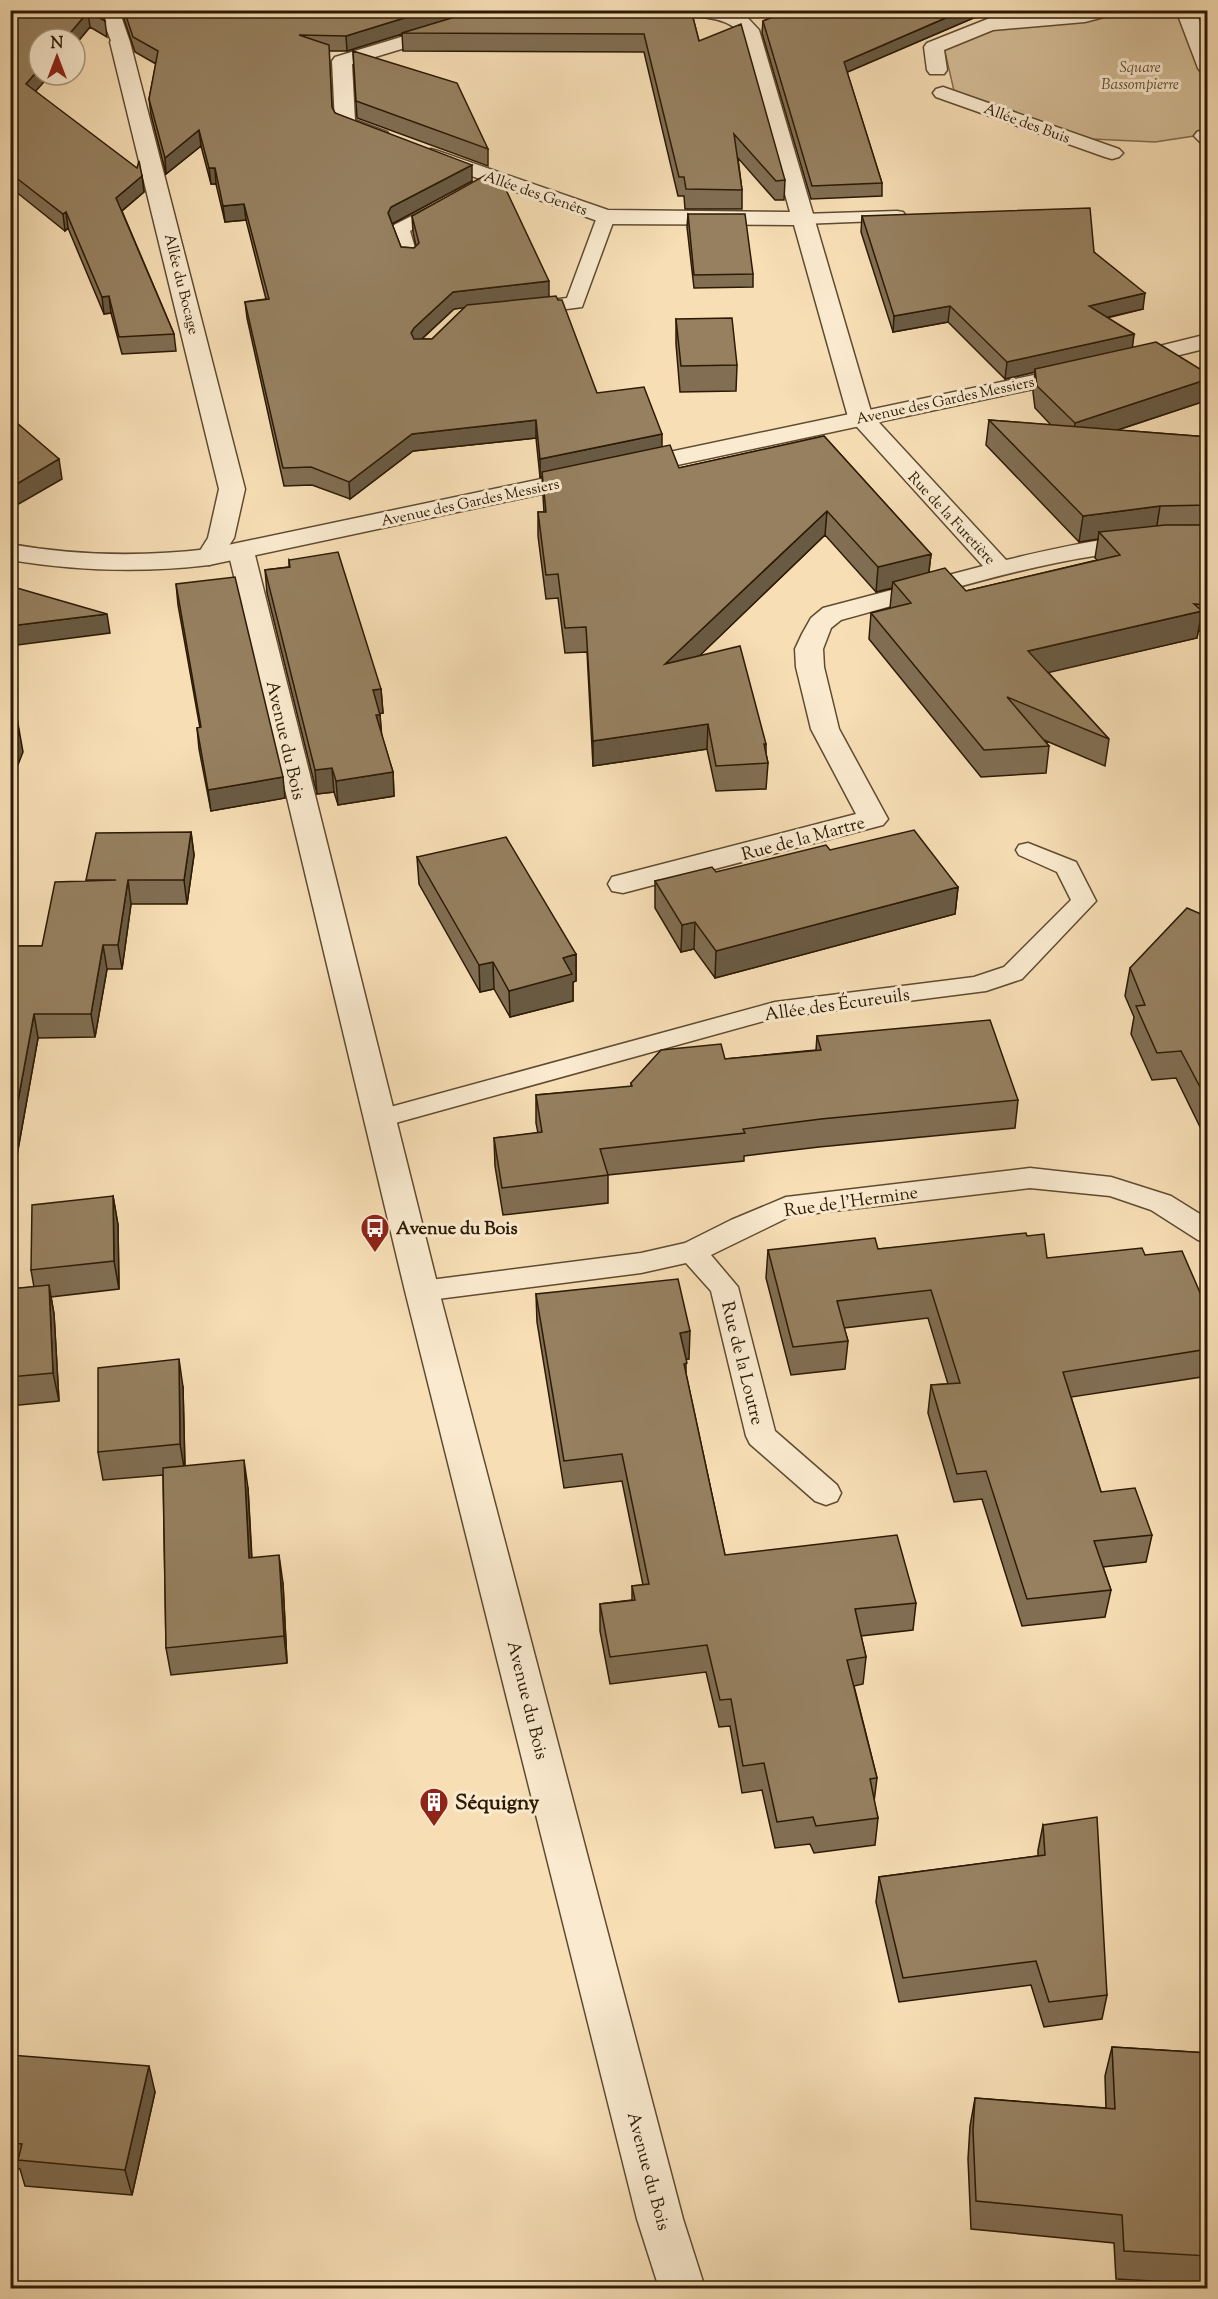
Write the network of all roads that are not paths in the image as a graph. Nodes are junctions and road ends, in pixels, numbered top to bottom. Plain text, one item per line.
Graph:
1 (109, 10) edge
2 (1108, 10) edge
3 (1185, 10) edge
4 (625, 11) edge
5 (714, 11) edge
6 (466, 24) edge
7 (1208, 68) edge
8 (937, 70) dead end
9 (943, 93) dead end
10 (1112, 153) dead end
11 (492, 178) junction
12 (919, 216) edge
13 (606, 217) junction
14 (802, 219) junction
15 (409, 258) edge
16 (507, 310) edge
17 (1208, 341) edge
18 (860, 417) junction
19 (1208, 542) edge
20 (10, 552) edge
21 (225, 554) junction
22 (1000, 569) junction
23 (1028, 850) dead end
24 (623, 885) dead end
25 (381, 1119) junction
26 (1208, 1233) edge
27 (692, 1252) junction
28 (422, 1291) junction
29 (826, 1493) dead end
30 (682, 2289) edge

1 - 21 street, Allée du Bocage
2 - 8 street
3 - 7 street
4 - 5 street
5 - 14 street
6 - 11 street, Allée des Genêts
9 - 10 street, Allée des Buis
11 - 13 street, Allée des Genêts
11 - 15 lane
12 - 14 lane
13 - 14 street, Allée des Genêts
13 - 16 lane
14 - 18 street
17 - 18 street, Avenue des Gardes Messiers
18 - 21 street, Avenue des Gardes Messiers
18 - 22 street, Rue de la Furetière
19 - 22 street, Rue de la Furetière
20 - 21 street, Avenue des Gardes Messiers
21 - 25 street, Avenue du Bois
22 - 24 street, Rue de la Martre
23 - 25 lane, Allée des Écureuils
25 - 28 street, Avenue du Bois
26 - 27 lane, Rue de l'Hermine
27 - 28 lane, Rue de l'Hermine
27 - 29 lane, Rue de la Loutre
28 - 30 street, Avenue du Bois

